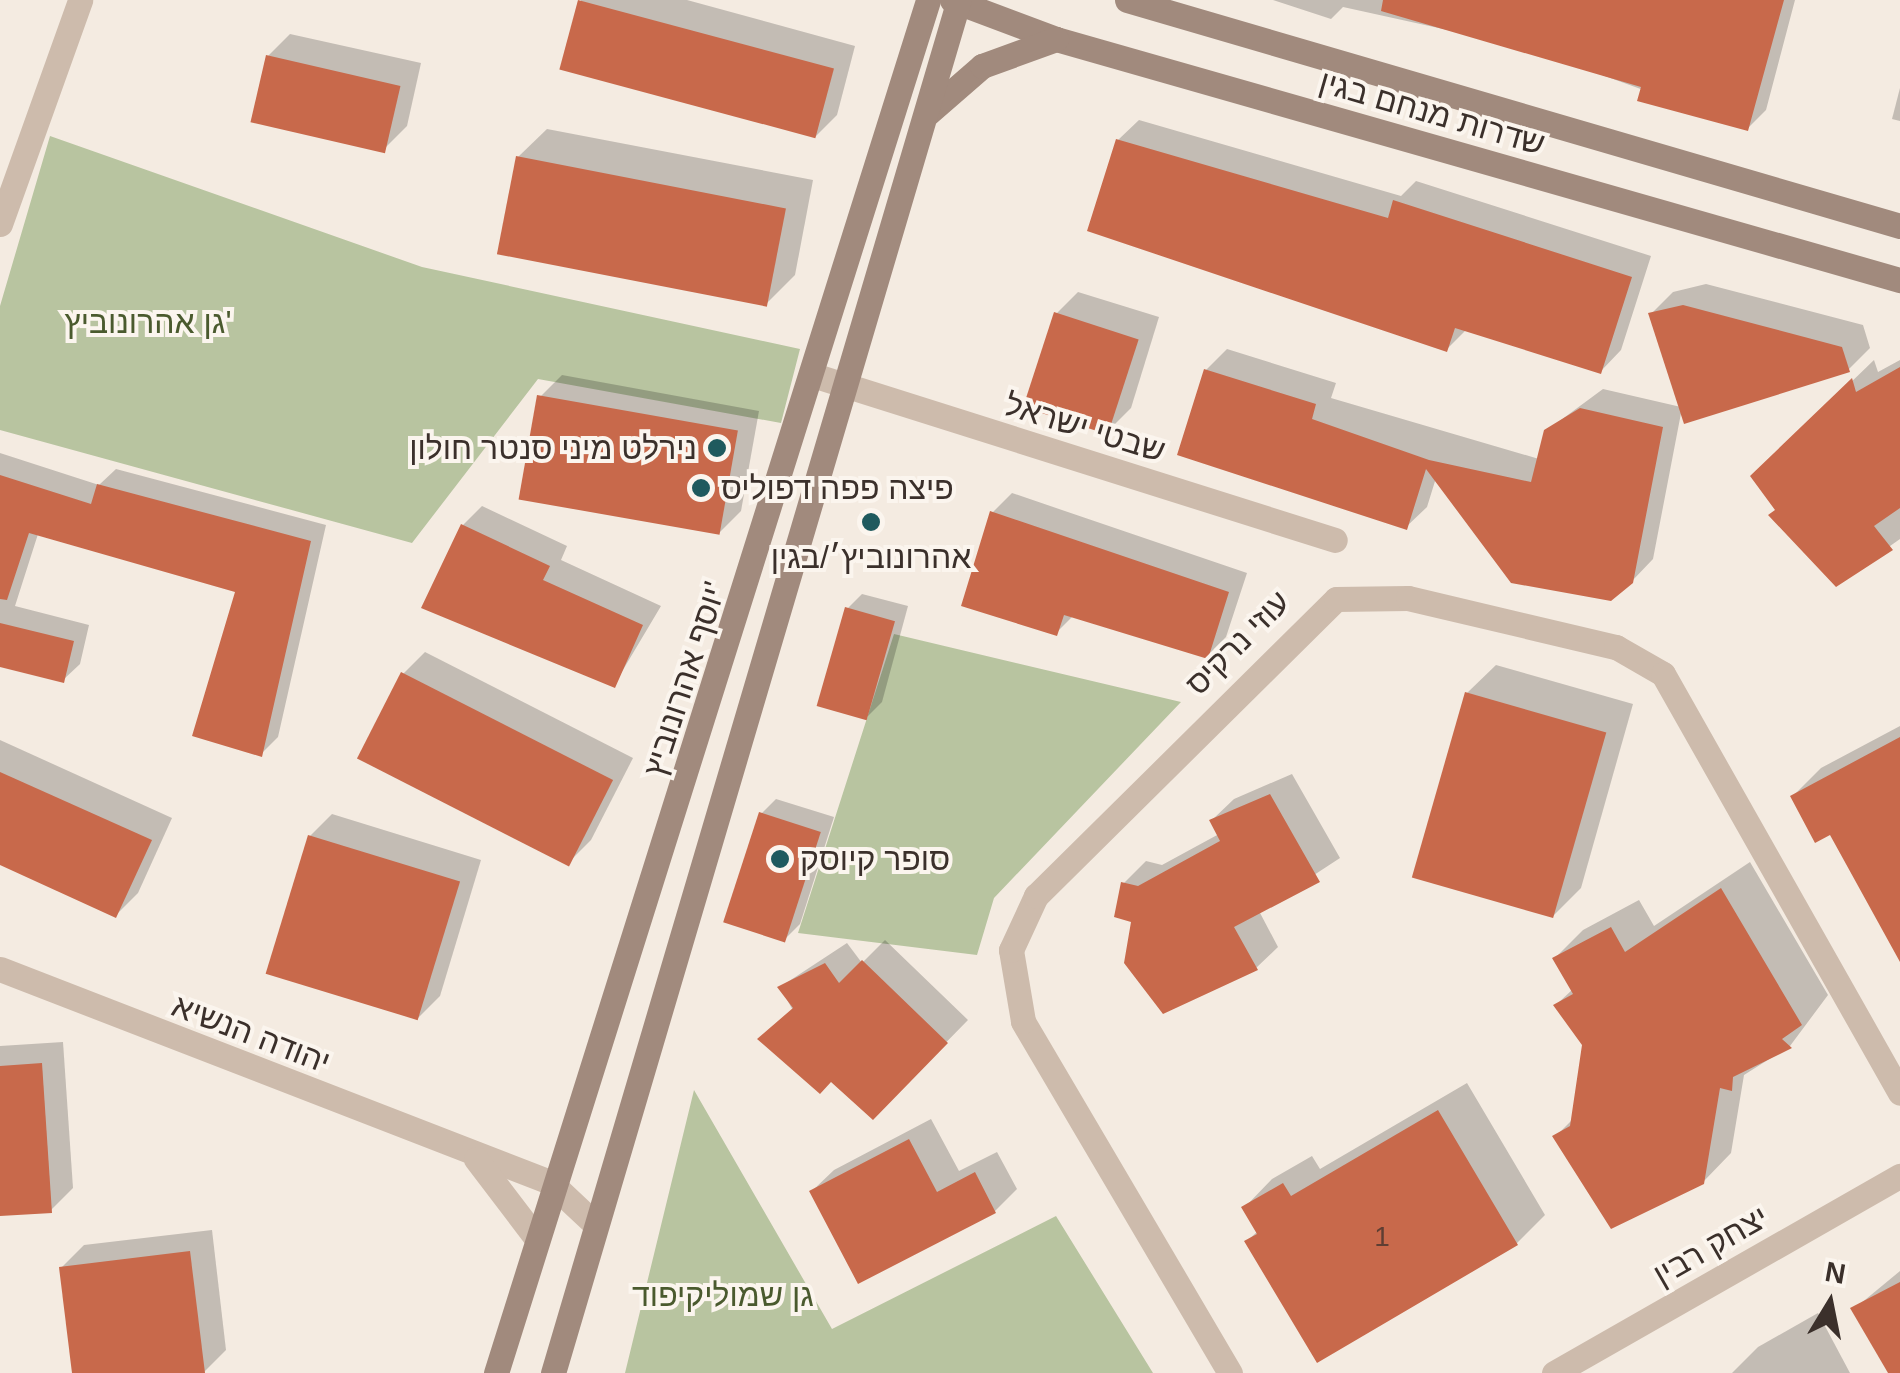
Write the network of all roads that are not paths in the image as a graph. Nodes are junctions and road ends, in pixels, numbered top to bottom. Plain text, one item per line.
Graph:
1 (80, 0) edge
2 (928, 0) edge
3 (1128, 0) edge
4 (956, 3) edge
5 (1056, 39) junction
6 (928, 112) junction
7 (0, 224) edge
8 (1900, 226) edge
9 (1900, 280) edge
10 (816, 376) junction
11 (850, 388) junction
12 (1335, 540) dead end
13 (2, 971) edge
14 (1900, 1093) edge
15 (472, 1155) junction
16 (1900, 1176) edge
17 (550, 1182) junction
18 (596, 1225) junction
19 (537, 1239) junction
20 (496, 1373) edge
21 (553, 1373) edge
22 (1230, 1373) edge
23 (1554, 1373) edge

1 - 7 street
2 - 10 street, יוסף אהרונוביץ'
3 - 8 street, שדרות מנחם בגין
4 - 5 street, שדרות מנחם בגין
4 - 6 street
5 - 6 street
5 - 9 street, שדרות מנחם בגין
6 - 11 street
10 - 11 street, שבטי ישראל
10 - 17 street, יוסף אהרונוביץ'
11 - 12 street, שבטי ישראל
11 - 18 street
13 - 15 street, יהודה הנשיא
14 - 22 street, עוזי נרקיס
15 - 17 street, יהודה הנשיא
15 - 19 street
16 - 23 street, יצחק רבין
17 - 18 street, יהודה הנשיא
17 - 19 street, יוסף אהרונוביץ'
18 - 21 street
19 - 20 street, יוסף אהרונוביץ'

